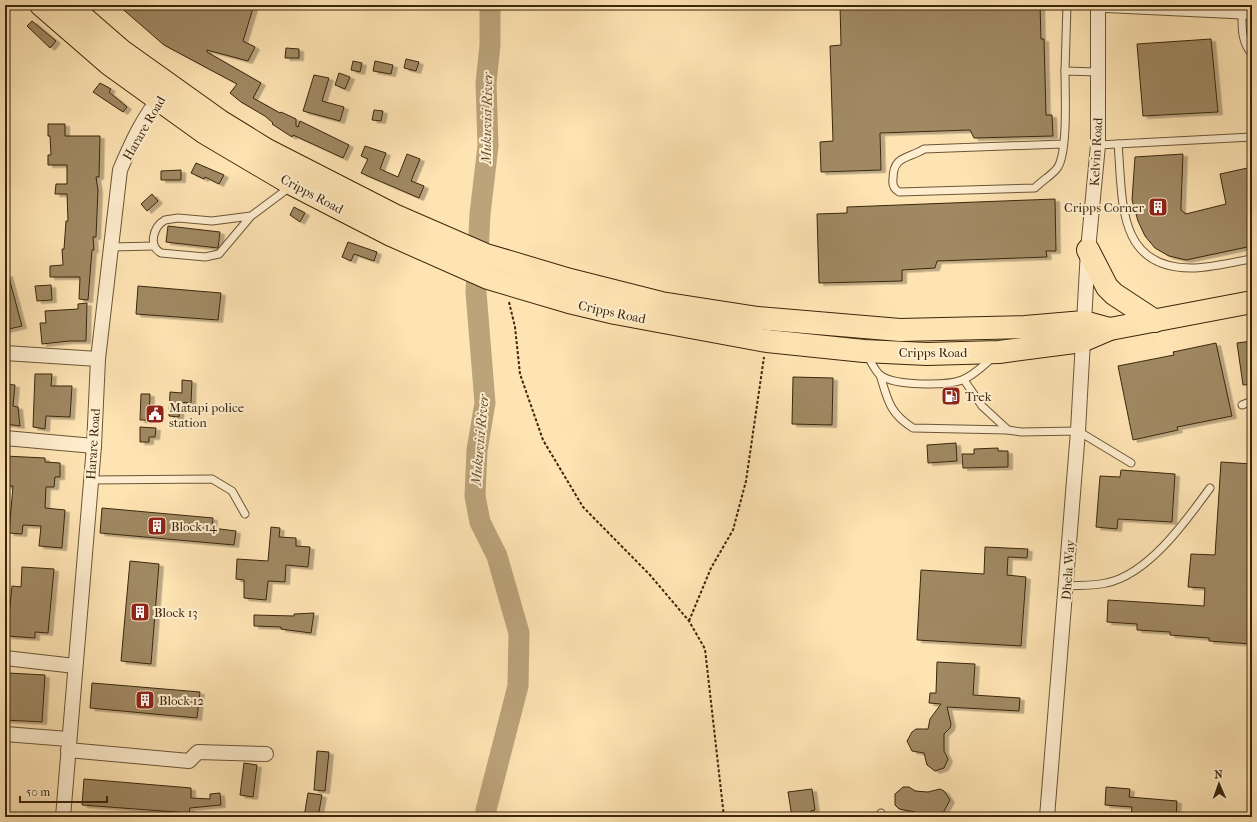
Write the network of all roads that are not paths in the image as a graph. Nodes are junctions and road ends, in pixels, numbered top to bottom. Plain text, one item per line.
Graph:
1 (41, 5) edge
2 (69, 5) edge
3 (1067, 5) edge
4 (1098, 5) edge
5 (1106, 5) edge
6 (1247, 12) edge
7 (1252, 54) edge
8 (1065, 71) junction
9 (1098, 72) junction
10 (164, 92) junction
11 (1252, 137) edge
12 (1063, 144) junction
13 (1118, 144) junction
14 (1098, 145) junction
15 (293, 184) junction
16 (251, 216) junction
17 (153, 246) junction
18 (111, 247) junction
19 (1088, 250) junction
20 (459, 255) junction
21 (1252, 260) edge
22 (1252, 302) edge
23 (1155, 321) junction
24 (1083, 332) junction
25 (864, 351) junction
26 (999, 352) junction
27 (5, 353) edge
28 (98, 359) junction
29 (880, 375) junction
30 (964, 380) junction
31 (1252, 401) edge
32 (1242, 406) dead end
33 (1008, 430) junction
34 (1078, 431) junction
35 (5, 438) edge
36 (94, 446) junction
37 (1131, 463) dead end
38 (90, 480) junction
39 (1210, 488) dead end
40 (246, 514) dead end
41 (1066, 586) junction
42 (5, 658) edge
43 (75, 666) junction
44 (5, 734) edge
45 (68, 744) junction
46 (266, 754) dead end
47 (63, 817) edge
48 (1047, 817) edge

1 - 10 main road
2 - 10 main road
3 - 8 lane
4 - 9 street, Kelvin Road
5 - 6 street
6 - 7 lane
8 - 9 lane
8 - 12 lane
9 - 14 street, Kelvin Road
10 - 15 main road, Cripps Road
10 - 18 street, Harare Road
10 - 20 main road, Cripps Road
11 - 13 lane
12 - 12 lane
13 - 14 lane
13 - 21 lane
14 - 19 street, Kelvin Road
15 - 16 lane
15 - 20 main road, Cripps Road
16 - 17 lane
16 - 17 lane
17 - 18 lane
18 - 28 street, Harare Road
19 - 23 main road
19 - 24 street, Kelvin Road
20 - 24 main road, Cripps Road
20 - 25 main road, Cripps Road
22 - 23 main road, Cripps Road
23 - 24 main road, Cripps Road
24 - 26 main road, Cripps Road
24 - 34 street, Dhela Way
25 - 26 main road, Cripps Road
25 - 29 lane
26 - 30 lane
27 - 28 street
28 - 36 street, Harare Road
29 - 30 lane
29 - 33 lane
30 - 33 lane
31 - 32 lane
33 - 34 lane
34 - 37 lane
34 - 41 street, Dhela Way
35 - 36 street
36 - 38 street, Harare Road
38 - 40 lane
38 - 43 street, Harare Road
39 - 41 lane
41 - 48 street, Dhela Way
42 - 43 street
43 - 45 street, Harare Road
44 - 45 street
45 - 46 street
45 - 47 street, Harare Road

